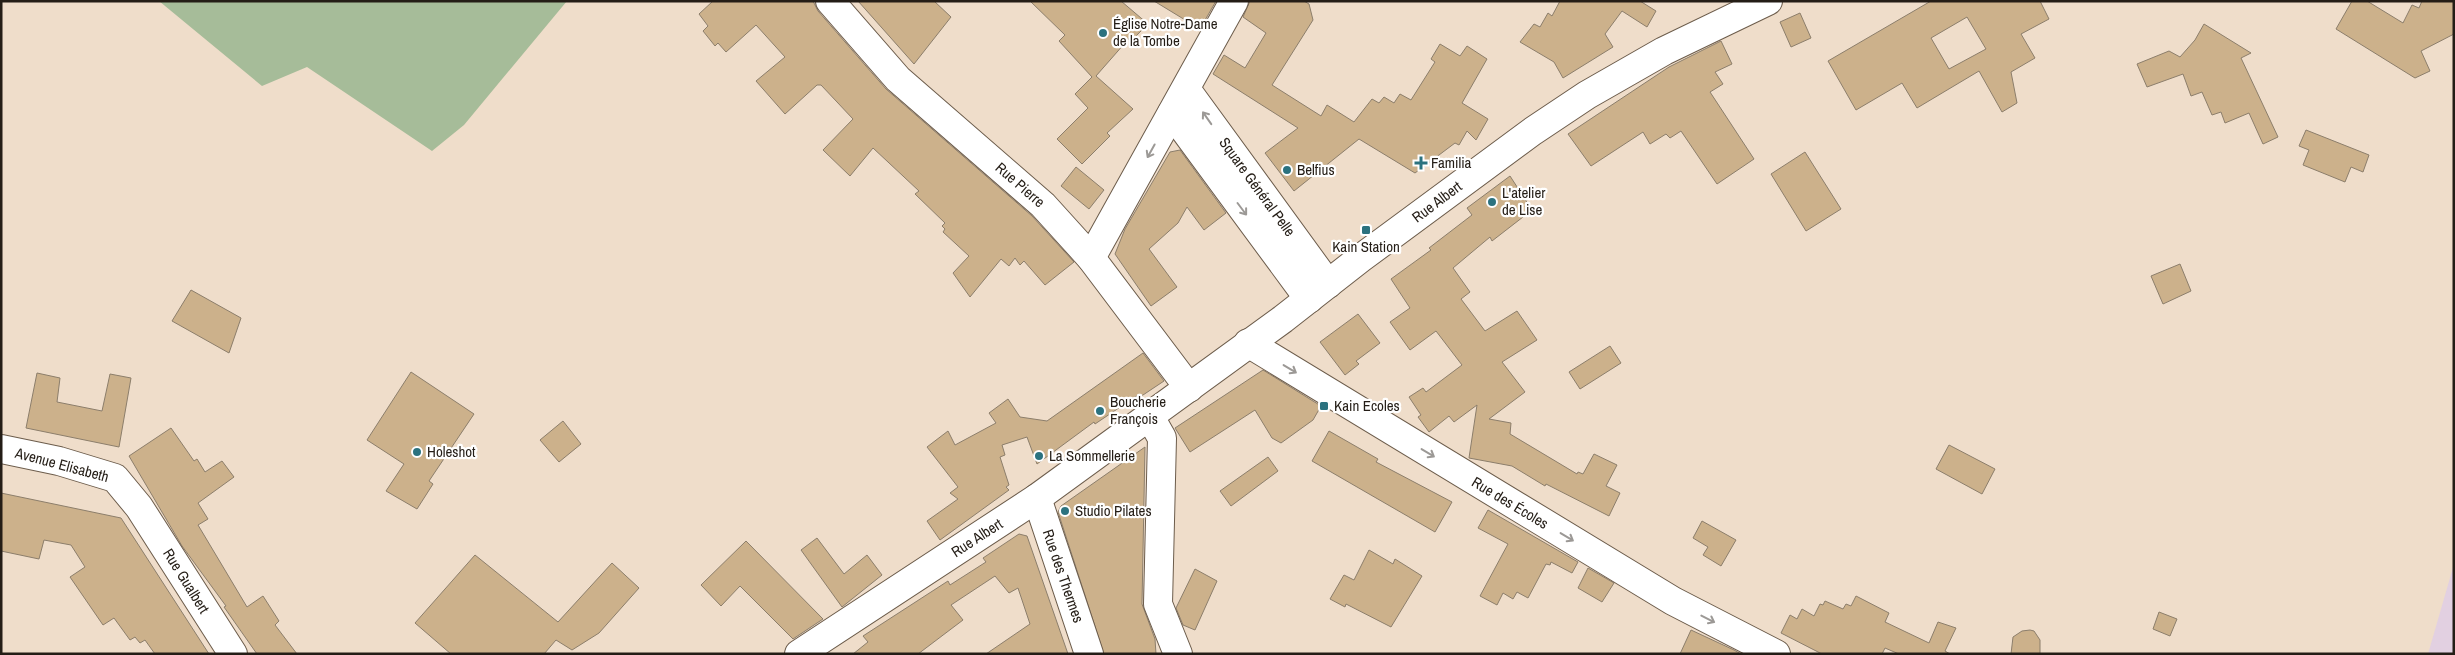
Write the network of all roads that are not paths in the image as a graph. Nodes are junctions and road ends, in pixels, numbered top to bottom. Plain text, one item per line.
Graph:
1 (830, 1) edge
2 (1234, 1) edge
3 (1768, 1) edge
4 (1186, 89) junction
5 (1172, 113) junction
6 (1235, 179) junction
7 (1091, 258) junction
8 (1319, 292) junction
9 (1248, 343) junction
10 (1188, 388) junction
11 (1150, 417) junction
12 (1, 449) edge
13 (1037, 498) junction
14 (139, 508) joint
15 (233, 654) edge
16 (799, 654) edge
17 (1089, 654) edge
18 (1178, 654) edge
19 (1776, 654) edge

1 - 7 street, Rue Pierre
2 - 4 street
3 - 8 street, Rue Albert
4 - 5 street
6 -> 4 street, Square Général Pelle
5 - 6 street, Square Général Pelle
5 -> 7 street
6 - 8 street, Square Général Pelle
7 - 10 street, Rue Pierre
8 - 9 street, Rue Albert
9 - 10 street, Rue Albert
9 -> 19 street, Rue des Écoles
10 - 11 street, Rue Albert
11 - 13 street, Rue Albert
11 - 18 street
12 - 14 street, Avenue Elisabeth
13 - 16 street, Rue Albert
13 - 17 street, Rue des Thermes
14 - 15 street, Rue Gualbert

